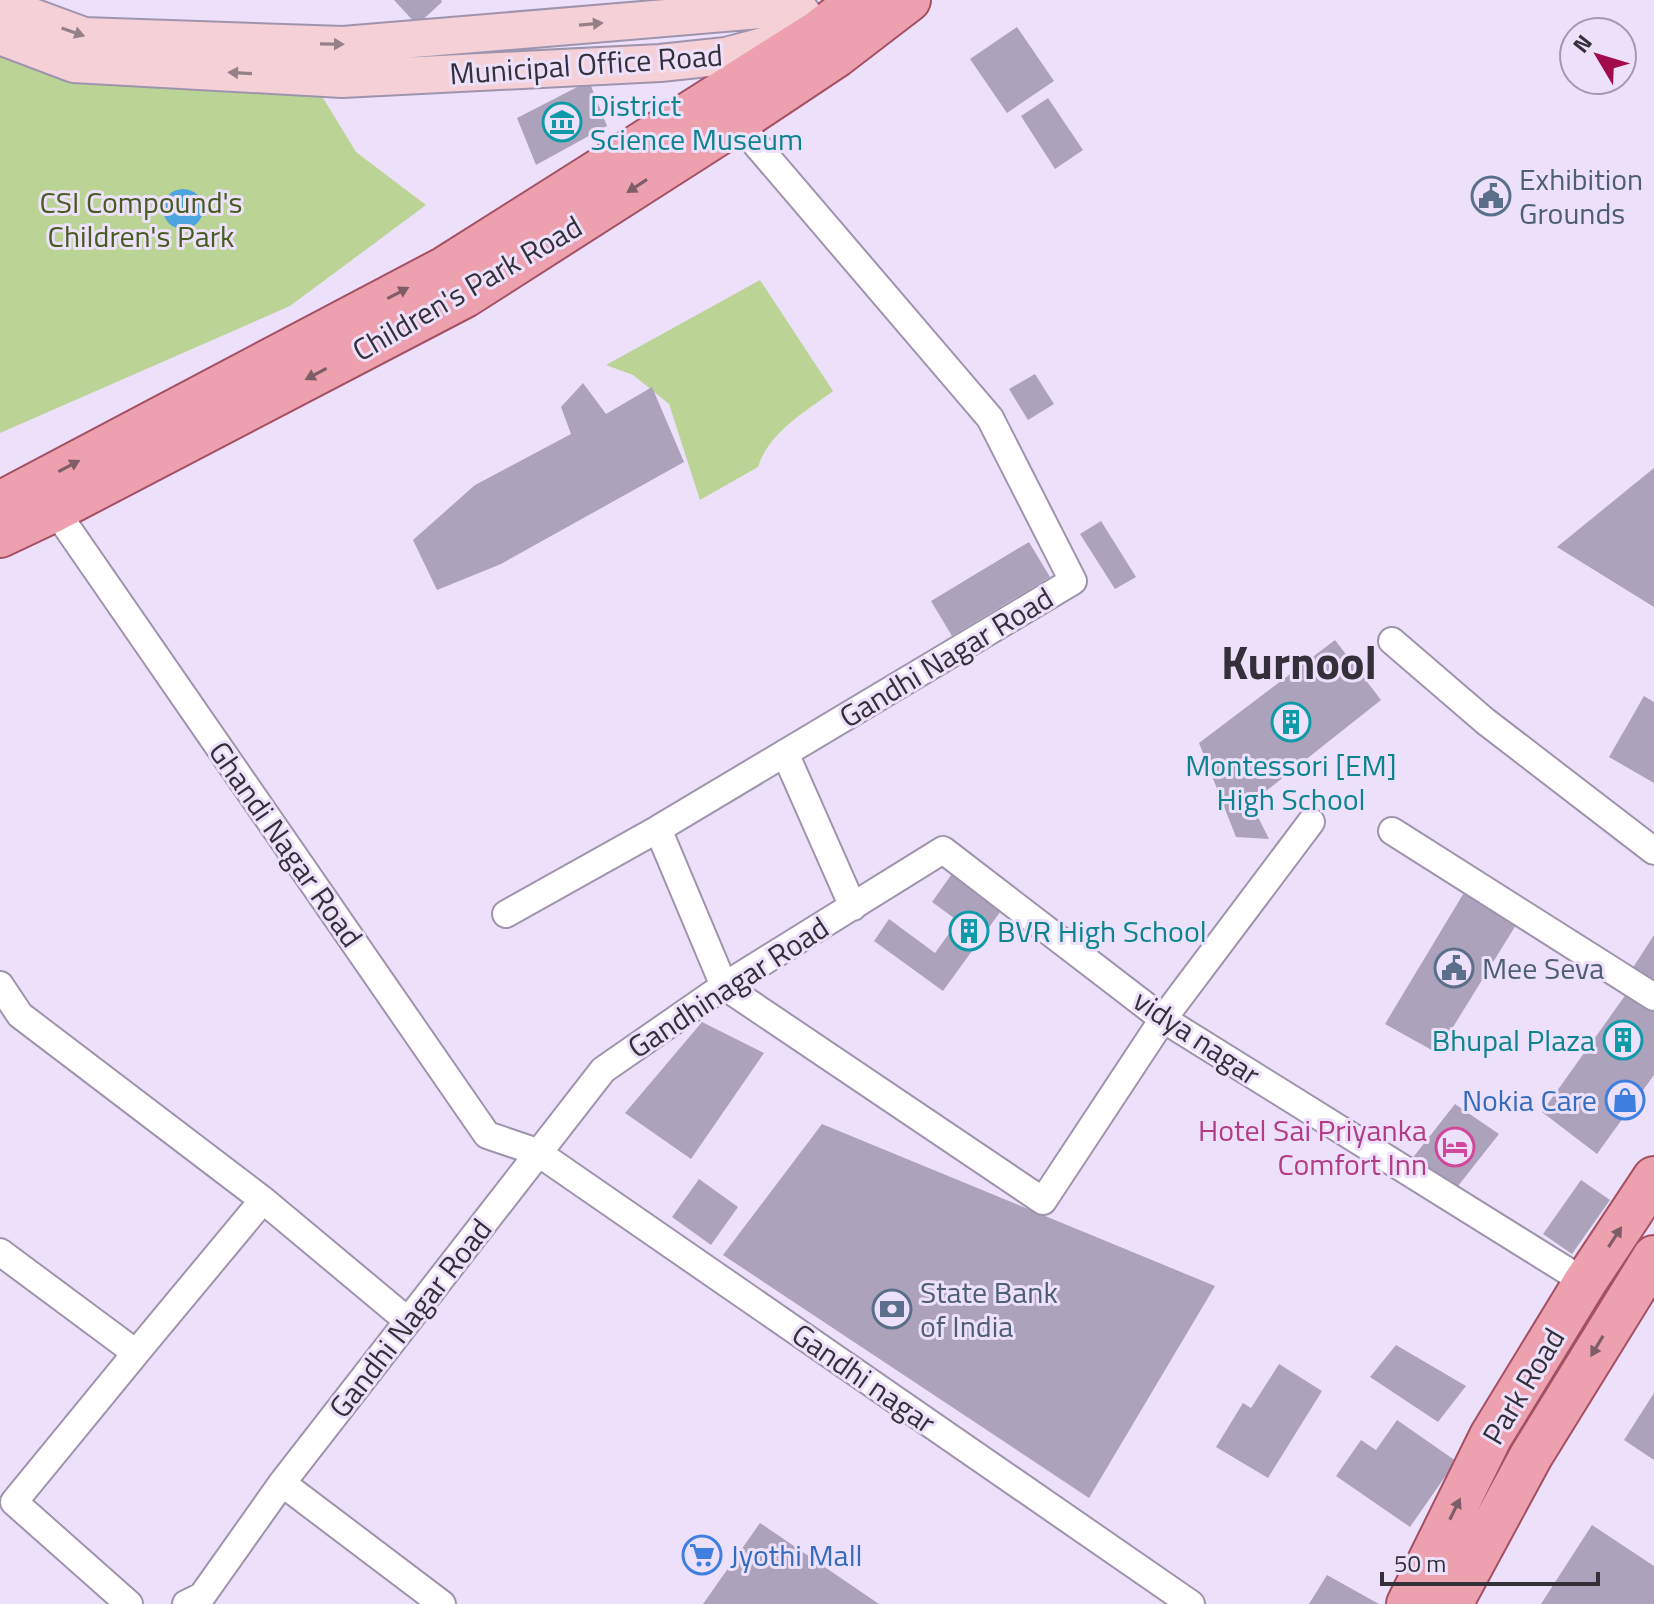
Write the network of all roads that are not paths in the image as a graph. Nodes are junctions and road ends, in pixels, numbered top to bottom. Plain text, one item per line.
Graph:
1 (859, 0) edge
2 (909, 0) edge
3 (0, 5) edge
4 (0, 36) edge
5 (827, 44) junction
6 (737, 122) junction
7 (0, 503) edge
8 (55, 510) junction
9 (0, 536) edge
10 (1392, 641) dead end
11 (785, 753) junction
12 (1311, 822) dead end
13 (658, 829) junction
14 (1392, 831) dead end
15 (943, 850) joint
16 (1654, 851) edge
17 (853, 907) junction
18 (506, 914) dead end
19 (0, 985) edge
20 (724, 986) junction
21 (1654, 997) edge
22 (1163, 1019) junction
23 (537, 1152) junction
24 (1654, 1178) edge
25 (263, 1200) junction
26 (0, 1252) edge
27 (1654, 1257) edge
28 (1585, 1282) junction
29 (1622, 1305) junction
30 (408, 1321) junction
31 (136, 1353) junction
32 (282, 1483) junction
33 (7, 1497) edge
34 (200, 1601) edge
35 (129, 1604) edge
36 (442, 1604) edge
37 (1191, 1604) edge
38 (1408, 1604) edge
39 (1451, 1604) edge

1 - 5 main road, Children's Park Road
2 - 5 main road, Children's Park Road
3 -> 5 main road, Municipal Office Road
5 -> 4 main road, Municipal Office Road
5 - 6 main road, Children's Park Road
7 -> 5 main road, Children's Park Road
6 -> 8 main road, Children's Park Road
6 - 11 street, Gandhi Nagar Road
8 - 9 main road, Children's Park Road
8 - 23 street, Ghandi Nagar Road
10 - 16 street
11 - 13 street, Gandhi Nagar Road
11 - 17 street
12 - 22 street
13 - 18 street, Gandhi Nagar Road
13 - 20 street
14 - 21 street
15 - 17 street, Gandhinagar Road
15 - 22 street, vidya nagar
17 - 20 street, Gandhinagar Road
19 - 25 street
20 - 22 street
20 - 23 street, Gandhinagar Road
22 - 28 street, vidya nagar
23 - 30 street, Gandhi Nagar Road
23 - 37 street, Gandhi nagar
28 -> 24 main road, Park Road
25 - 30 street
25 - 31 street
26 - 31 street
27 - 29 main road, Park Road
28 - 29 main road
38 -> 28 main road, Park Road
29 -> 39 main road, Park Road
30 - 32 street, Gandhi Nagar Road
31 - 33 street
32 - 34 street, Gandhi Nagar Road
32 - 36 street
33 - 35 street

